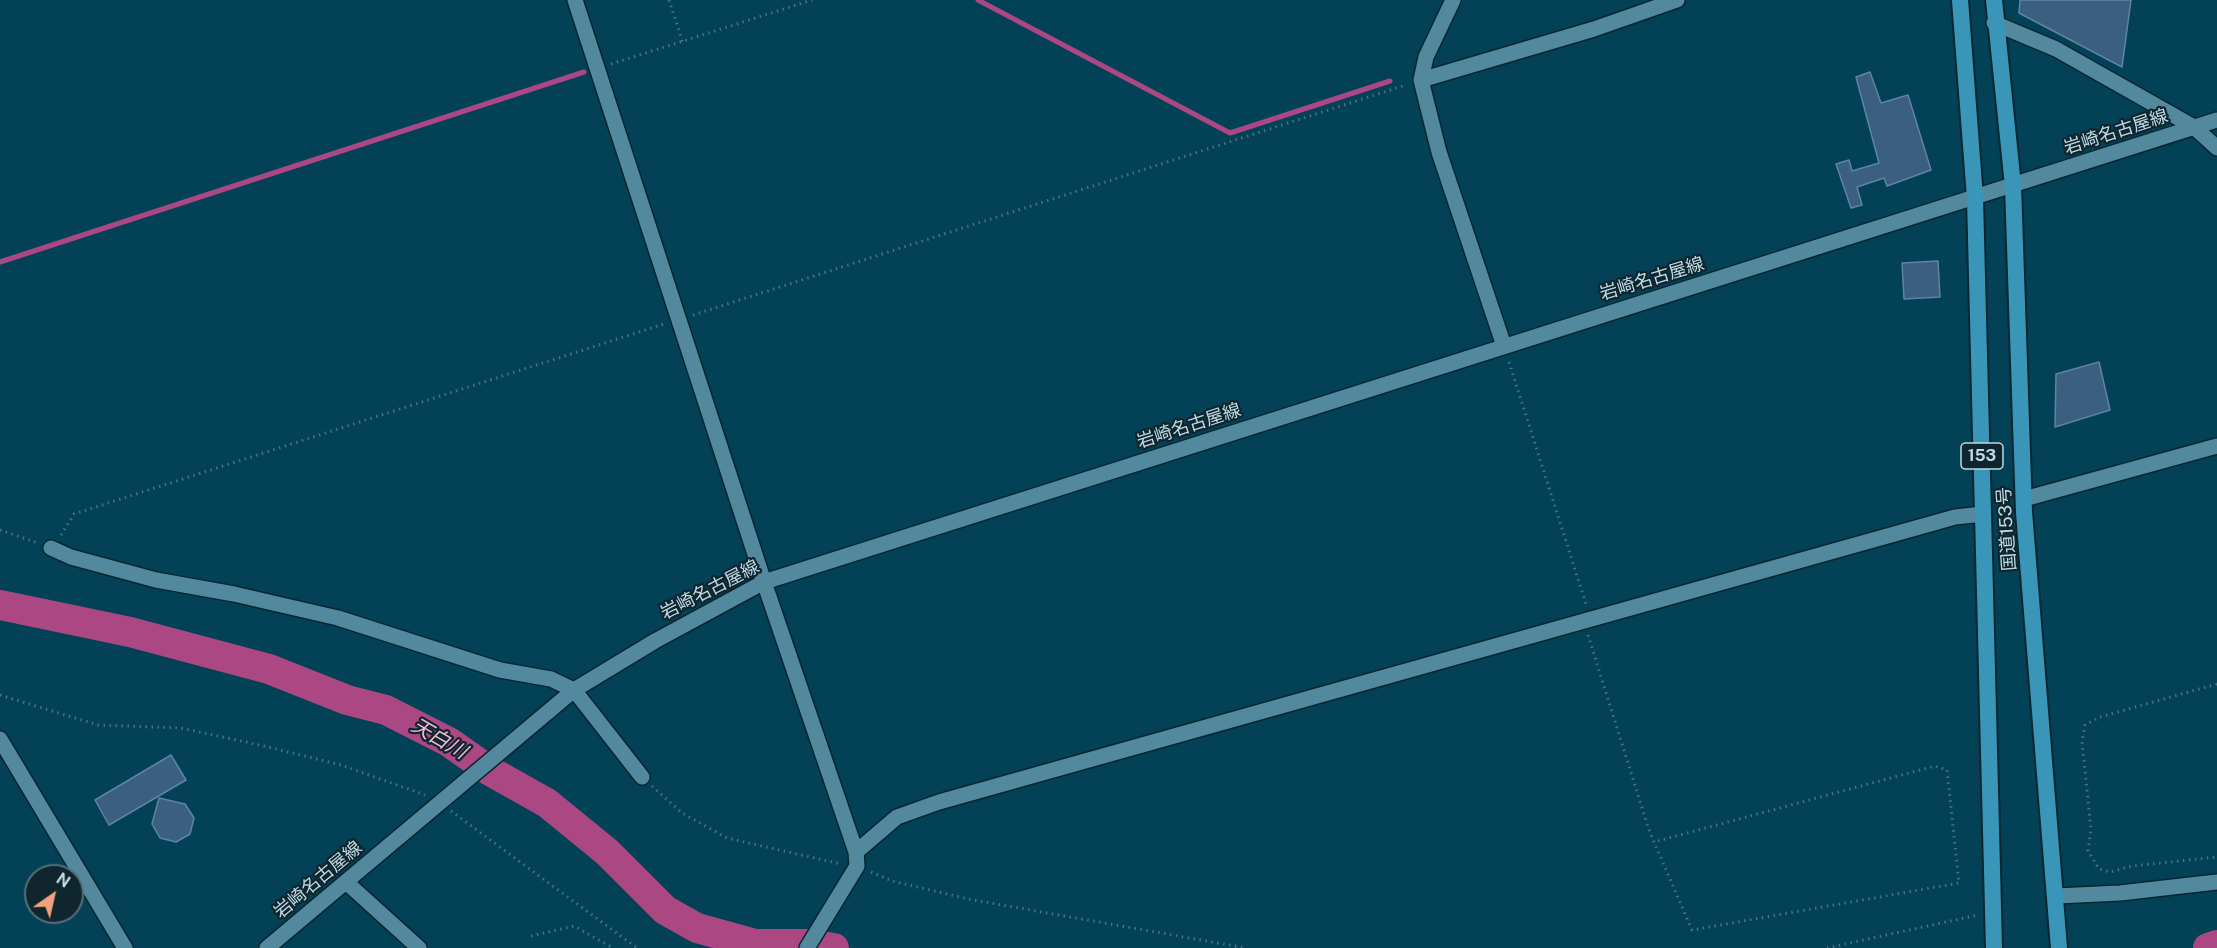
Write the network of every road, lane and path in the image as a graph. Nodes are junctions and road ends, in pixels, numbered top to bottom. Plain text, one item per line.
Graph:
1 (575, 0) edge
2 (669, 0) edge
3 (812, 0) edge
4 (1453, 0) edge
5 (1677, 0) edge
6 (1960, 0) edge
7 (1994, 0) edge
8 (1994, 23) junction
9 (683, 43) junction
10 (597, 68) junction
11 (1421, 81) junction
12 (2217, 120) edge
13 (2194, 127) junction
14 (2217, 148) edge
15 (2013, 186) junction
16 (1975, 198) junction
17 (679, 319) junction
18 (1504, 346) junction
19 (2217, 446) edge
20 (2024, 498) junction
21 (1983, 514) junction
22 (0, 530) edge
23 (51, 548) junction
24 (764, 582) junction
25 (1587, 619) junction
26 (2217, 684) edge
27 (574, 690) junction
28 (0, 695) edge
29 (0, 739) edge
30 (341, 765) dead end
31 (642, 777) joint
32 (1654, 842) junction
33 (2217, 857) edge
34 (855, 864) junction
35 (530, 868) dead end
36 (346, 882) junction
37 (2217, 882) edge
38 (2057, 902) junction
39 (1993, 912) junction
40 (531, 936) dead end
41 (125, 948) edge
42 (267, 948) edge
43 (419, 948) edge
44 (613, 948) edge
45 (637, 948) edge
46 (807, 948) edge
47 (1246, 948) edge
48 (1827, 948) edge
49 (1994, 948) edge
50 (2059, 948) edge

1 - 10 street
2 - 9 path
3 - 9 path
4 - 11 street
5 - 11 street
6 - 16 highway, 国道153号 / 153
7 - 8 highway, 国道153号 / 153
8 - 13 street
8 - 15 highway, 国道153号 / 153
9 - 10 path
10 - 17 street
11 - 17 path
11 - 18 street
12 - 13 street, 岩崎名古屋線
13 - 14 street
13 - 15 street, 岩崎名古屋線
15 - 16 street, 岩崎名古屋線
15 - 20 highway, 国道153号 / 153
16 - 18 street, 岩崎名古屋線
16 - 21 highway, 国道153号 / 153
17 - 23 path
17 - 24 street
18 - 24 street, 岩崎名古屋線
18 - 25 path
19 - 20 street
20 - 38 highway, 国道153号 / 153
21 - 25 street
21 - 39 highway, 国道153号 / 153
22 - 23 path
23 - 27 street
24 - 27 street, 岩崎名古屋線
24 - 34 street
25 - 32 path
25 - 34 street
26 - 33 path
27 - 31 street
27 - 36 street, 岩崎名古屋線
28 - 30 path
29 - 41 street
31 - 34 path
32 - 32 path
34 - 46 street
34 - 47 path
35 - 45 path
36 - 42 street, 岩崎名古屋線
36 - 43 street
37 - 38 street
38 - 50 highway, 国道153号 / 153
39 - 48 path
39 - 49 highway, 国道153号 / 153
40 - 44 path

